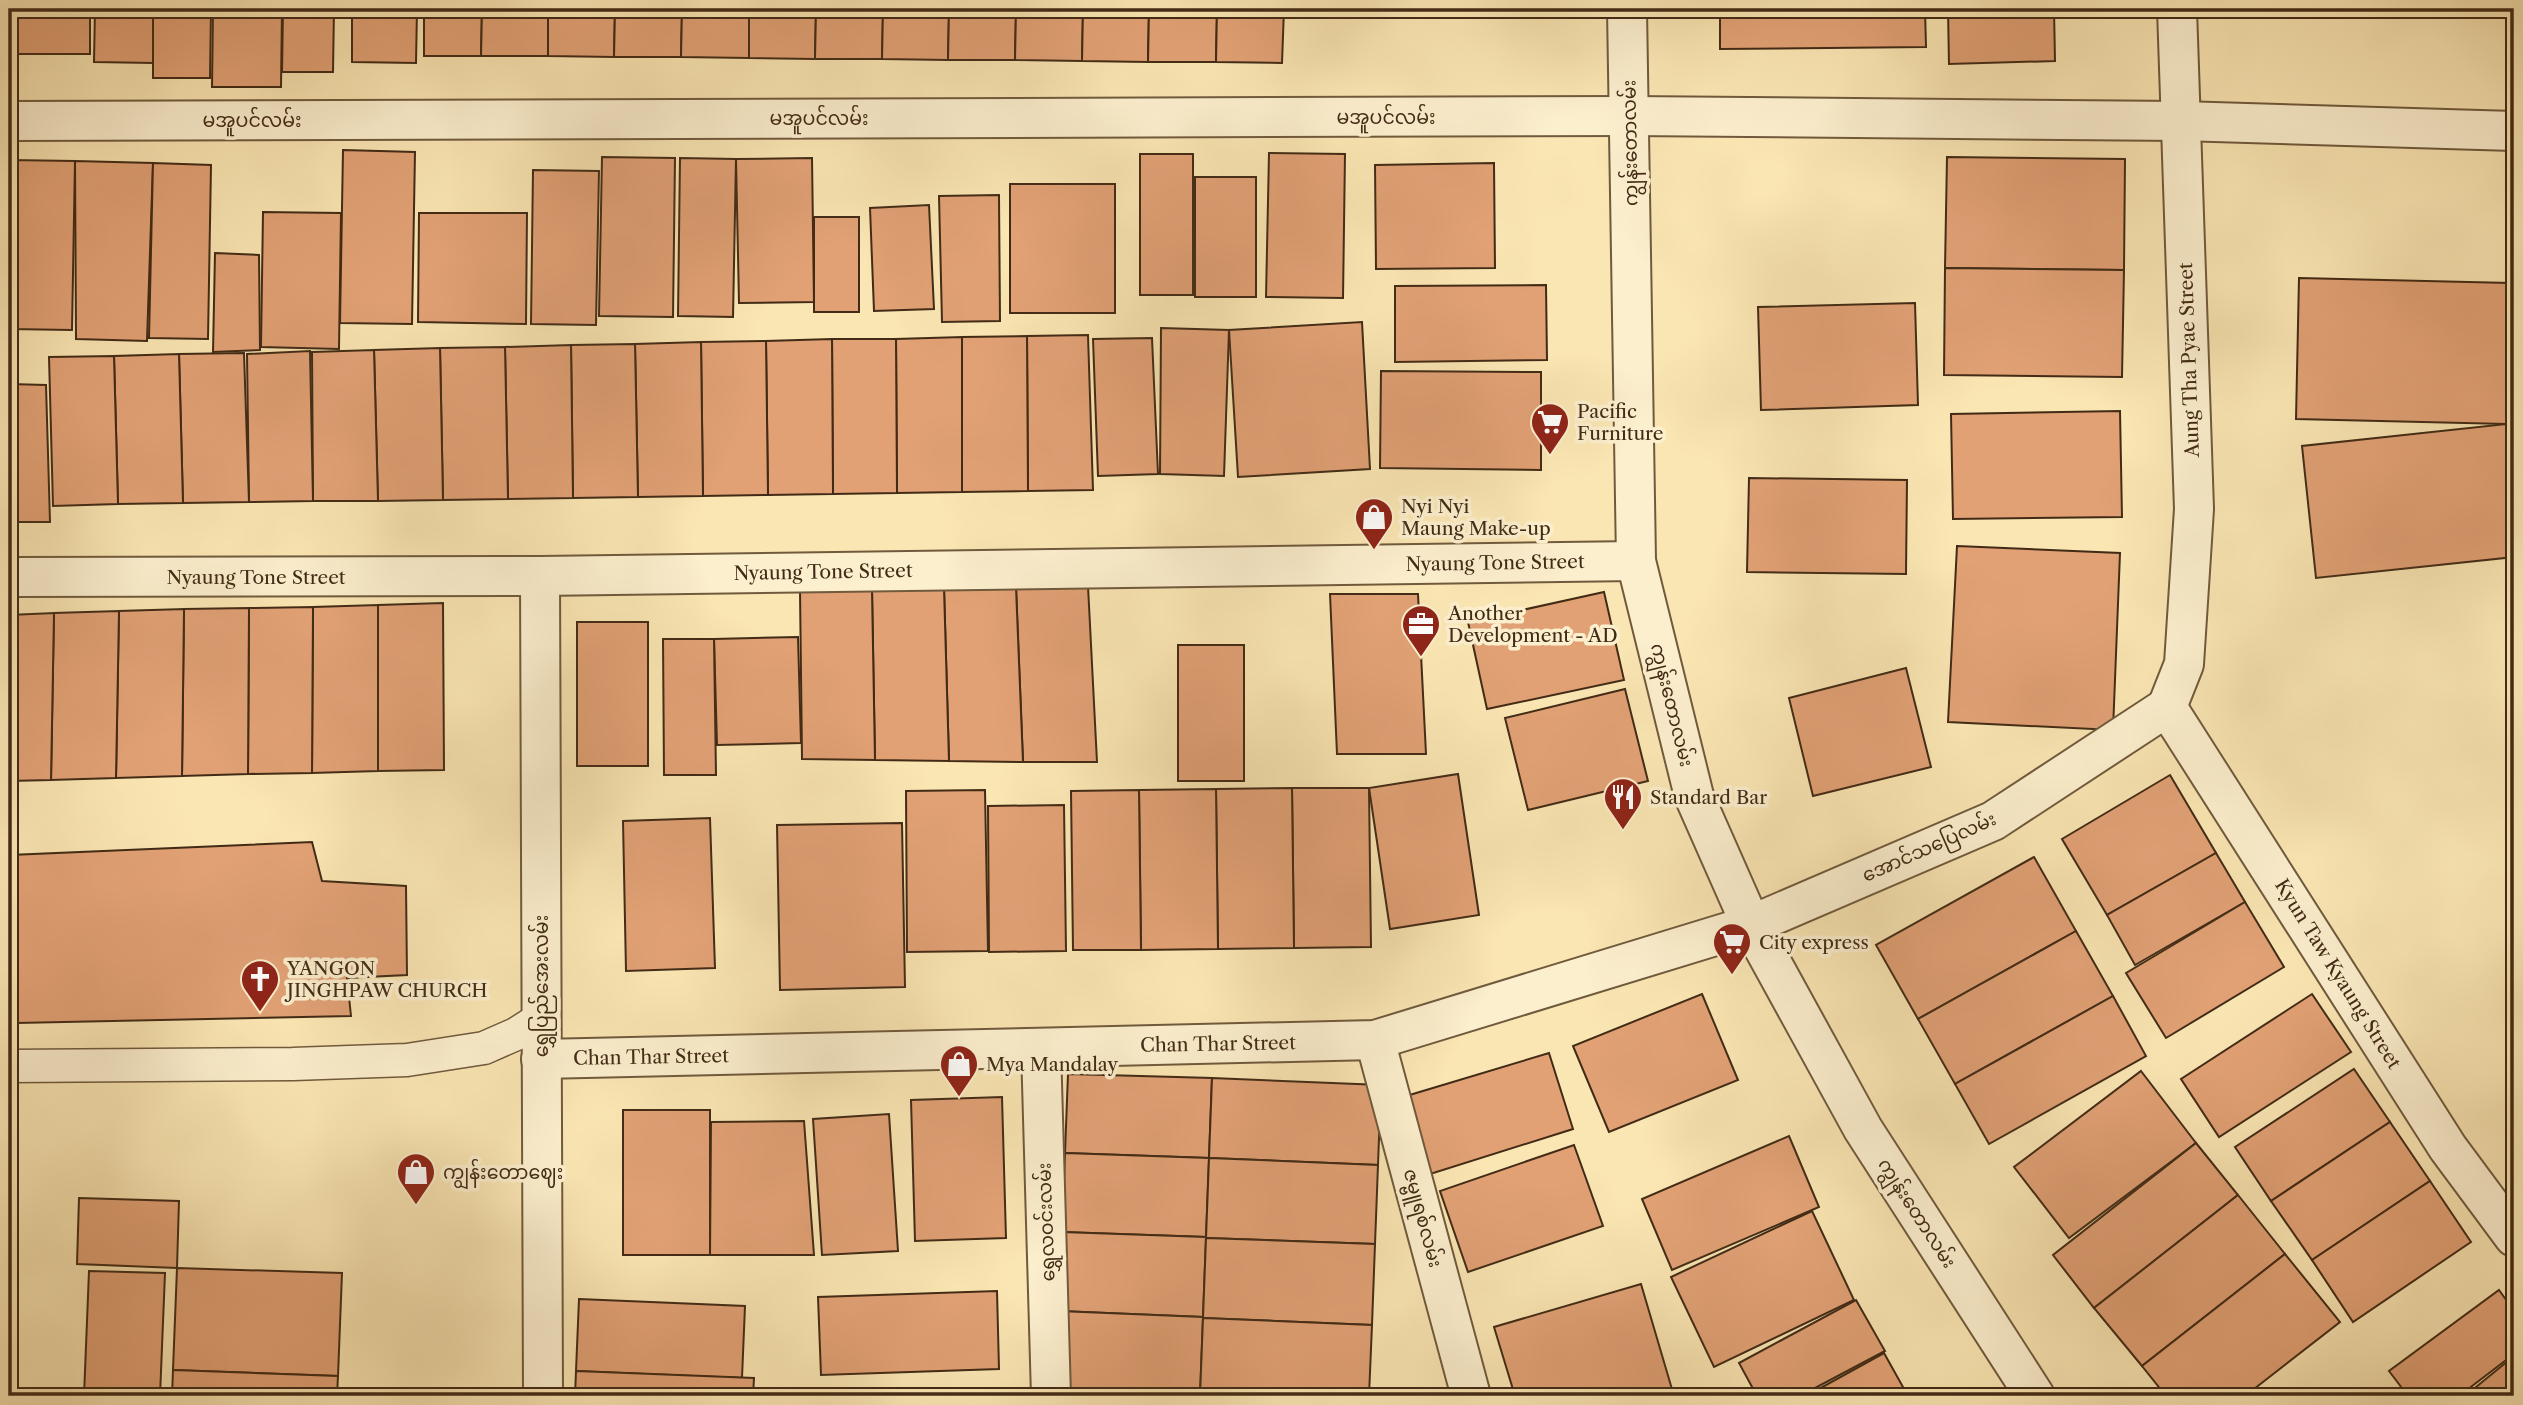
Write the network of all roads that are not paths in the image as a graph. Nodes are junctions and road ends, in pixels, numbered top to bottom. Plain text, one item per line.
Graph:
1 (1628, 9) edge
2 (2177, 9) edge
3 (1630, 116) junction
4 (9, 121) edge
5 (2181, 121) junction
6 (2514, 131) edge
7 (1636, 561) junction
8 (540, 576) junction
9 (9, 577) edge
10 (2167, 707) junction
11 (1751, 925) junction
12 (541, 1018) junction
13 (1376, 1040) junction
14 (1041, 1048) junction
15 (541, 1059) junction
16 (9, 1066) edge
17 (2514, 1237) edge
18 (543, 1396) edge
19 (1051, 1396) edge
20 (1471, 1396) edge
21 (2035, 1396) edge

1 - 3 street, ကျွန်းတောလမ်း
2 - 5 street, Aung Tha Pyae Street
3 - 4 street, မအူပင်လမ်း
3 - 5 street, မအူပင်လမ်း
3 - 7 street, ကျွန်းတောလမ်း
5 - 6 street, မအူပင်လမ်း
5 - 10 street, Aung Tha Pyae Street
7 - 8 street, Nyaung Tone Street
7 - 11 street, ကျွန်းတောလမ်း
8 - 9 street, Nyaung Tone Street
8 - 12 street, ရွှေပြည်အေးလမ်း
10 - 11 street, အောင်သပြေလမ်း
10 - 17 street, Kyun Taw Kyaung Street
11 - 13 street, Chan Thar Street
11 - 21 street, ကျွန်းတောလမ်း
12 - 15 street, ရွှေပြည်အေးလမ်း
12 - 16 lane
13 - 14 street, Chan Thar Street
13 - 20 street, ဇမ္ဗူရစ်လမ်း
14 - 15 street, Chan Thar Street
14 - 19 street, ရွှေလဝင်းလမ်း
15 - 18 street, ရွှေပြည်အေးလမ်း

